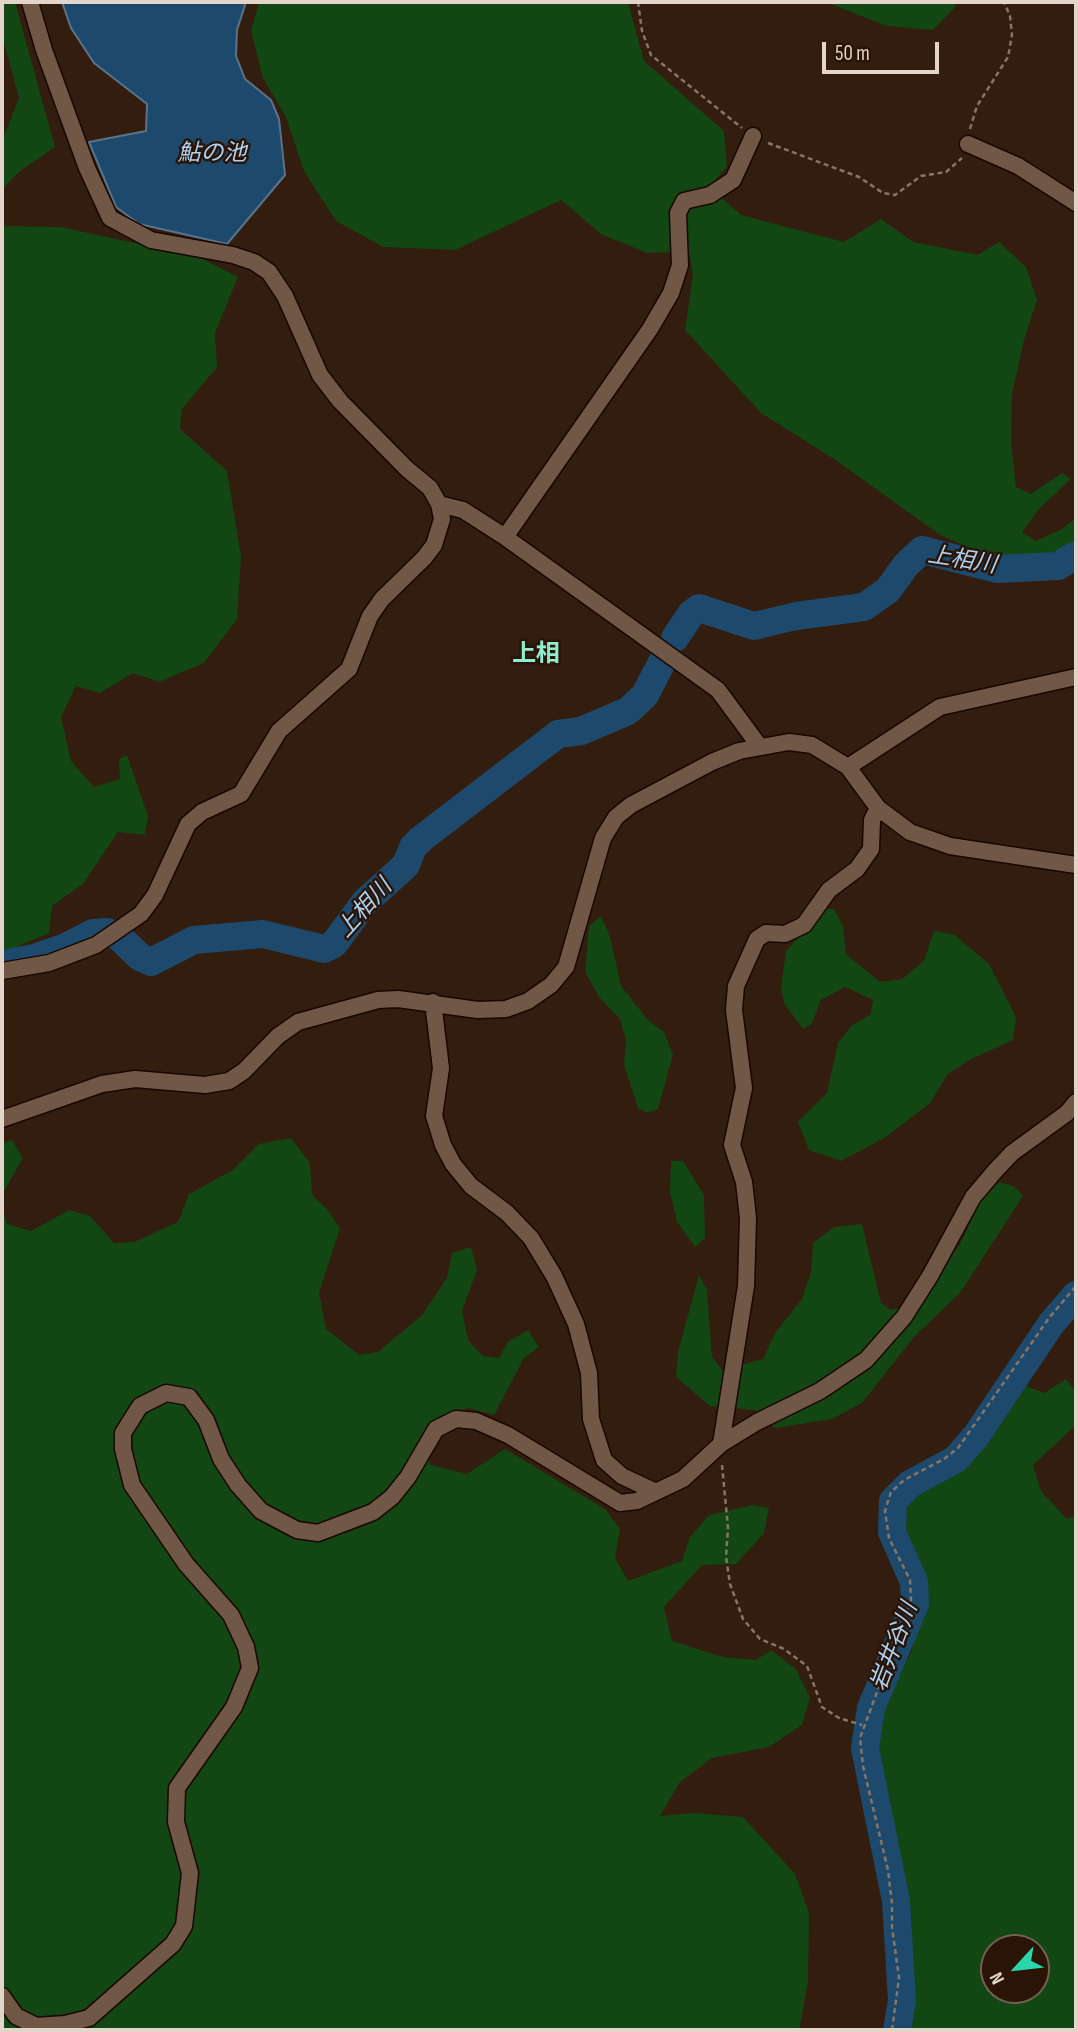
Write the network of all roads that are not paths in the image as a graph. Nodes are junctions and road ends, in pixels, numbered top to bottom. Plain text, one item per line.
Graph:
1 (30, 2) edge
2 (752, 136) road end
3 (968, 144) road end
4 (1076, 203) edge
5 (439, 504) junction
6 (505, 537) junction
7 (1076, 677) edge
8 (760, 747) junction
9 (848, 767) junction
10 (878, 808) junction
11 (1076, 865) edge
12 (2, 971) edge
13 (433, 1003) junction
14 (1076, 1102) edge
15 (2, 1119) edge
16 (721, 1444) junction
17 (656, 1492) junction
18 (2, 1996) edge

1 - 5 street
2 - 6 street
3 - 4 street
5 - 6 street
5 - 12 street
6 - 8 street
7 - 9 street
8 - 9 street
8 - 13 street
9 - 10 street
10 - 11 street
10 - 16 street
13 - 15 street
13 - 17 street
14 - 16 street
16 - 17 street
17 - 18 street

